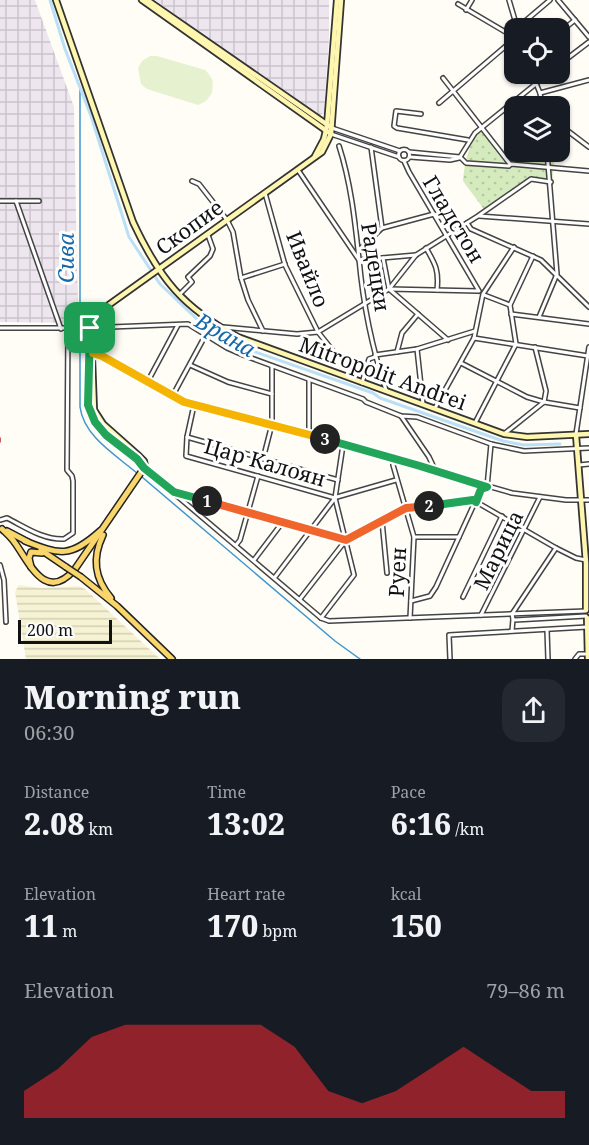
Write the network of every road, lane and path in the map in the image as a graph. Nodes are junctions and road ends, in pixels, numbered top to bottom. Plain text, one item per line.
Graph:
1 (56, 0) edge
2 (142, 0) edge
3 (147, 0) edge
4 (339, 0) edge
5 (472, 0) edge
6 (509, 0) edge
7 (550, 0) edge
8 (558, 0) edge
9 (458, 4) dead end
10 (466, 9) junction
11 (515, 18) edge
12 (529, 18) edge
13 (575, 20) junction
14 (570, 24) edge
15 (504, 32) edge
16 (589, 39) edge
17 (504, 47) edge
18 (570, 55) edge
19 (443, 78) dead end
20 (589, 80) edge
21 (534, 84) edge
22 (536, 84) edge
23 (454, 92) junction
24 (540, 93) junction
25 (540, 96) edge
26 (439, 103) dead end
27 (421, 114) dead end
28 (328, 115) junction
29 (320, 122) junction
30 (481, 126) junction
31 (329, 130) junction
32 (570, 133) edge
33 (469, 141) junction
34 (339, 147) dead end
35 (371, 147) junction
36 (589, 147) edge
37 (400, 151) junction
38 (409, 152) junction
39 (399, 157) junction
40 (410, 157) junction
41 (460, 157) junction
42 (404, 161) junction
43 (548, 162) edge
44 (511, 164) junction
45 (548, 166) junction
46 (297, 170) junction
47 (589, 171) edge
48 (192, 181) dead end
49 (550, 182) junction
50 (265, 193) junction
51 (0, 201) edge
52 (16, 201) junction
53 (39, 201) dead end
54 (434, 214) junction
55 (478, 216) junction
56 (227, 220) junction
57 (554, 222) junction
58 (467, 223) junction
59 (589, 224) edge
60 (382, 228) junction
61 (208, 234) junction
62 (447, 236) junction
63 (514, 247) junction
64 (426, 248) junction
65 (359, 250) junction
66 (416, 255) junction
67 (533, 256) junction
68 (383, 258) junction
69 (358, 260) junction
70 (285, 264) junction
71 (157, 270) junction
72 (557, 274) junction
73 (241, 278) junction
74 (389, 289) junction
75 (437, 290) junction
76 (479, 291) junction
77 (483, 294) junction
78 (179, 295) junction
79 (365, 303) junction
80 (510, 305) junction
81 (589, 307) edge
82 (418, 314) junction
83 (511, 314) junction
84 (539, 317) junction
85 (178, 324) junction
86 (589, 324) edge
87 (218, 326) junction
88 (0, 328) edge
89 (68, 328) junction
90 (87, 328) junction
91 (61, 329) junction
92 (264, 330) junction
93 (475, 331) junction
94 (318, 332) junction
95 (206, 335) junction
96 (474, 338) junction
97 (447, 340) junction
98 (516, 344) junction
99 (535, 347) junction
100 (417, 349) junction
101 (589, 349) edge
102 (334, 352) dead end
103 (397, 352) junction
104 (91, 354) junction
105 (375, 356) junction
106 (588, 356) edge
107 (105, 358) junction
108 (91, 360) junction
109 (460, 363) junction
110 (190, 365) junction
111 (272, 366) junction
112 (309, 380) junction
113 (148, 381) junction
114 (587, 381) edge
115 (497, 382) junction
116 (362, 383) junction
117 (386, 392) junction
118 (272, 394) junction
119 (173, 395) junction
120 (544, 402) junction
121 (423, 404) junction
122 (194, 405) junction
123 (435, 408) junction
124 (580, 408) junction
125 (400, 416) junction
126 (475, 423) junction
127 (272, 424) junction
128 (504, 434) junction
129 (589, 434) edge
130 (309, 435) junction
131 (576, 435) junction
132 (558, 436) junction
133 (187, 437) junction
134 (343, 444) junction
135 (491, 444) junction
136 (589, 448) edge
137 (576, 449) junction
138 (393, 458) junction
139 (263, 459) junction
140 (589, 464) edge
141 (577, 465) junction
142 (435, 470) junction
143 (142, 473) junction
144 (258, 476) junction
145 (397, 479) junction
146 (338, 480) junction
147 (487, 487) junction
148 (174, 492) junction
149 (540, 497) junction
150 (335, 498) junction
151 (579, 500) junction
152 (589, 500) edge
153 (476, 502) junction
154 (406, 508) junction
155 (247, 512) junction
156 (502, 516) junction
157 (0, 520) edge
158 (382, 521) junction
159 (282, 522) junction
160 (108, 524) junction
161 (1, 528) edge
162 (525, 529) junction
163 (311, 530) junction
164 (414, 537) junction
165 (459, 537) junction
166 (346, 540) junction
167 (25, 541) junction
168 (236, 545) junction
169 (556, 548) junction
170 (47, 554) junction
171 (254, 560) junction
172 (587, 562) edge
173 (0, 565) edge
174 (33, 571) junction
175 (387, 573) dead end
176 (275, 577) junction
177 (589, 578) edge
178 (463, 597) dead end
179 (300, 599) junction
180 (411, 601) junction
181 (117, 606) junction
182 (587, 614) edge
183 (482, 615) junction
184 (512, 616) junction
185 (321, 618) junction
186 (410, 618) junction
187 (6, 622) dead end
188 (588, 627) edge
189 (547, 630) junction
190 (512, 632) junction
191 (587, 657) edge
192 (172, 659) edge
193 (450, 659) edge
194 (548, 659) edge
195 (575, 659) edge

1 - 71 street, Mitropolit Andrei
2 - 31 street
3 - 29 street
4 - 28 street
4 - 31 street
5 - 10 street
6 - 11 street
7 - 12 street
8 - 13 street
9 - 10 street
10 - 15 street
13 - 14 street
13 - 16 street
16 - 18 street
17 - 23 street
19 - 23 street
20 - 24 street
21 - 30 street
22 - 24 street
23 - 26 street
23 - 30 street
24 - 25 street
27 - 33 street
28 - 29 street
28 - 31 street
29 - 31 street
30 - 33 street
30 - 44 street
31 - 35 street
31 - 37 street
31 - 46 street, Скопие
32 - 36 street
33 - 41 street
34 - 65 street, Радецки
35 - 39 street
35 - 60 street
37 - 38 street
37 - 39 street
38 - 40 street
38 - 41 street
39 - 42 street
40 - 41 street
40 - 42 street
41 - 44 street
42 - 54 street, Гладстон
43 - 45 street
44 - 45 street
45 - 47 street
45 - 49 street
46 - 50 street, Скопие
46 - 69 street
48 - 56 street
49 - 55 street
49 - 57 street
50 - 56 street, Скопие
50 - 70 street, Ивайло
51 - 52 street
52 - 53 street
52 - 91 street
54 - 60 street
54 - 62 street, Гладстон
55 - 57 street
55 - 58 street
56 - 61 street, Скопие
56 - 73 street
57 - 59 street
57 - 72 street
58 - 62 street
58 - 63 street
60 - 65 street
61 - 71 street, Скопие
61 - 78 street
62 - 64 street
62 - 76 street, Гладстон
63 - 67 street
63 - 77 street
64 - 66 street
64 - 75 street
65 - 69 street, Радецки
66 - 68 street
66 - 74 street
67 - 72 street
67 - 80 street
68 - 69 street
68 - 74 street
69 - 79 street, Радецки
70 - 73 street
70 - 94 street, Ивайло
71 - 78 street, Mitropolit Andrei
71 - 90 street, Скопие
72 - 81 street
72 - 84 street
73 - 92 street
74 - 75 street
74 - 79 street
74 - 82 street
75 - 76 street
76 - 77 street
77 - 80 street
77 - 93 street
78 - 87 street, Mitropolit Andrei
79 - 94 street
79 - 105 street, Радецки
80 - 83 street
82 - 97 street
82 - 103 street
83 - 84 street
83 - 98 street
84 - 86 street
85 - 90 street
85 - 95 street, Mitropolit Andrei
85 - 113 street
87 - 92 street
87 - 116 street, Mitropolit Andrei
88 - 91 street
89 - 90 street
89 - 91 street
89 - 157 street
90 - 104 street
92 - 94 street
93 - 96 street
93 - 97 street
94 - 102 street, Ивайло
95 - 110 street
95 - 111 street, Mitropolit Andrei
96 - 98 street
96 - 109 street
97 - 100 street
98 - 99 street
98 - 115 street
99 - 106 street
99 - 120 street
100 - 103 street
100 - 121 street
101 - 106 street
103 - 105 street
104 - 107 street
104 - 108 street
105 - 116 street
105 - 117 street, Радецки
106 - 114 street
107 - 108 street
107 - 113 street
108 - 143 street
109 - 115 street
109 - 123 street
110 - 118 street
110 - 119 street
111 - 112 street, Mitropolit Andrei
111 - 118 street
112 - 125 street, Mitropolit Andrei
112 - 130 street
113 - 119 street
114 - 124 street
115 - 120 street
115 - 126 street
116 - 117 street, Mitropolit Andrei
117 - 121 street, Mitropolit Andrei
118 - 127 street
119 - 122 street
120 - 124 street
120 - 128 street
121 - 123 street, Mitropolit Andrei
122 - 127 street
122 - 133 street
123 - 126 street, Mitropolit Andrei
124 - 131 street
125 - 135 street, Mitropolit Andrei
125 - 142 street
126 - 128 street, Mitropolit Andrei
127 - 130 street
127 - 139 street
128 - 132 street, Mitropolit Andrei
129 - 131 street, Mitropolit Andrei
129 - 137 street
130 - 134 street
131 - 132 street, Mitropolit Andrei
131 - 137 street
132 - 137 street
133 - 139 street
133 - 144 street, Цар Калоян
134 - 138 street
134 - 146 street
135 - 137 street, Mitropolit Andrei
135 - 147 street
136 - 137 street, Mitropolit Andrei
137 - 141 street
138 - 142 street
138 - 145 street, Руен
139 - 146 street
140 - 141 street
141 - 151 street
142 - 147 street
143 - 148 street
143 - 160 main road
144 - 150 street, Цар Калоян
144 - 155 street
145 - 150 street
145 - 154 street, Руен
146 - 150 street
147 - 149 street
147 - 153 street
148 - 155 street
148 - 168 street
149 - 151 street
149 - 162 street, Марица
150 - 163 street
150 - 166 street
151 - 152 street
151 - 172 street
153 - 154 street
153 - 156 street
153 - 165 street
154 - 158 street
154 - 164 street, Руен
155 - 159 street
155 - 168 street
156 - 162 street
156 - 178 street
158 - 166 street
158 - 175 street
159 - 163 street
159 - 171 street
160 - 167 main road
160 - 174 main road
160 - 181 main road
161 - 167 main road
161 - 174 main road
162 - 169 street
162 - 183 street, Марица
163 - 166 street
163 - 176 street
164 - 165 street
164 - 180 street, Руен
165 - 180 street
166 - 179 street
166 - 185 street
167 - 170 main road
168 - 171 street
169 - 172 street
169 - 184 street
170 - 174 main road
170 - 181 main road, bridge
171 - 176 street
172 - 177 street
172 - 182 street
173 - 187 street
176 - 179 street
179 - 185 street
180 - 186 street, Руен
181 - 192 main road
182 - 184 street
182 - 188 street
183 - 184 street
183 - 186 street
184 - 190 street
185 - 186 street
188 - 189 street
188 - 191 street
189 - 190 street
189 - 194 street
190 - 193 street
191 - 195 street

